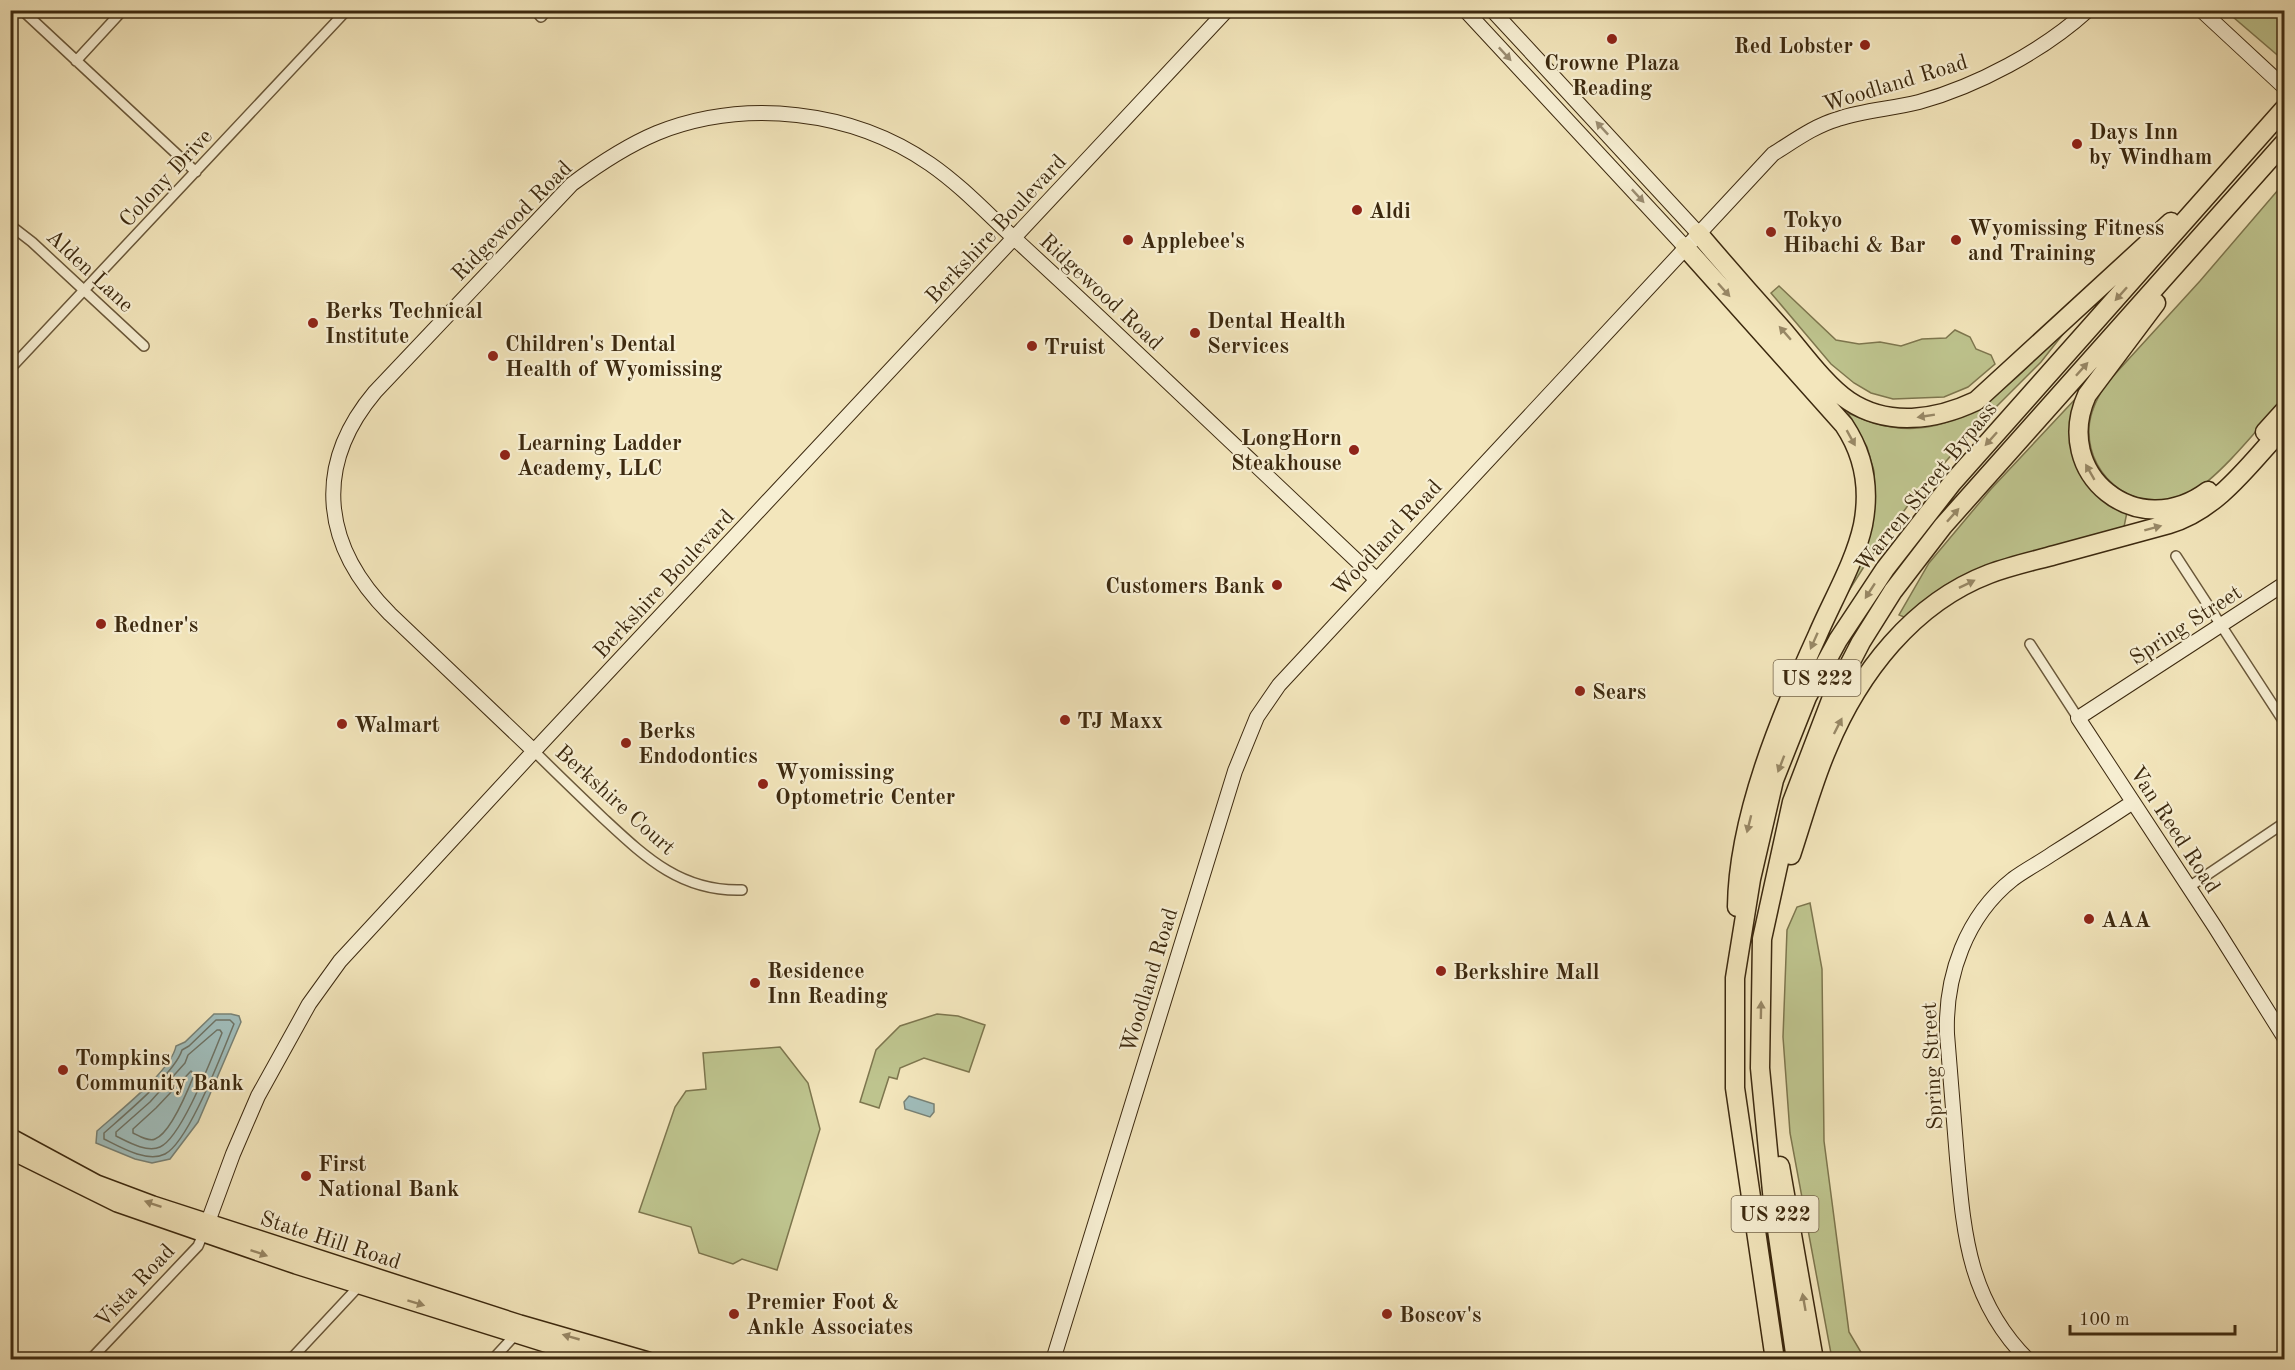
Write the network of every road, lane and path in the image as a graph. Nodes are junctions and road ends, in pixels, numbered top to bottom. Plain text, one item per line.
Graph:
1 (22, 10) edge
2 (123, 10) edge
3 (348, 10) edge
4 (535, 10) edge
5 (547, 10) edge
6 (1227, 10) edge
7 (1466, 10) edge
8 (1492, 10) edge
9 (2088, 10) edge
10 (2201, 10) edge
11 (76, 61) junction
12 (2284, 87) edge
13 (2281, 114) edge
14 (2258, 140) junction
15 (2284, 144) edge
16 (195, 172) junction
17 (10, 225) edge
18 (1014, 238) junction
19 (1691, 240) junction
20 (85, 291) junction
21 (144, 346) dead end
22 (10, 369) edge
23 (2284, 411) edge
24 (2284, 427) edge
25 (2176, 556) dead end
26 (1376, 579) junction
27 (2284, 584) edge
28 (2221, 625) junction
29 (2030, 644) dead end
30 (2078, 718) junction
31 (2284, 722) edge
32 (534, 751) junction
33 (2133, 802) junction
34 (2284, 824) edge
35 (2189, 887) junction
36 (742, 890) dead end
37 (1762, 939) junction
38 (1735, 978) junction
39 (2284, 1037) edge
40 (1760, 1068) junction
41 (10, 1136) edge
42 (10, 1151) edge
43 (206, 1228) junction
44 (363, 1280) junction
45 (518, 1329) junction
46 (90, 1359) edge
47 (290, 1359) edge
48 (492, 1359) edge
49 (596, 1359) edge
50 (648, 1359) edge
51 (1053, 1359) edge
52 (1775, 1359) edge
53 (1796, 1359) edge
54 (1814, 1359) edge
55 (2028, 1359) edge

1 - 11 street
2 - 11 street
3 - 16 street, Colony Drive
4 - 5 street
6 - 18 main road, Berkshire Boulevard
7 -> 19 main road
19 -> 8 main road
9 - 19 main road, Woodland Road
10 - 12 main road
11 - 16 street
13 - 14 highway, Warren Street Bypass / US 222
14 -> 19 highway
14 -> 38 highway, Warren Street Bypass / US 222
23 -> 15 highway
37 -> 15 highway, Warren Street Bypass / US 222
16 - 20 street, Colony Drive
17 - 20 street, Alden Lane
18 - 26 main road, Ridgewood Road
18 - 32 main road, Berkshire Boulevard
18 - 32 main road, Ridgewood Road
19 - 26 main road, Woodland Road
19 -> 38 highway
20 - 21 street, Alden Lane
20 - 22 street, Colony Drive
37 -> 24 highway
25 - 28 street
26 - 51 main road, Woodland Road
27 - 28 main road, Spring Street
28 - 30 main road, Spring Street
28 - 31 street
29 - 30 street, Van Reed Road
30 - 33 main road, Van Reed Road
32 - 36 street, Berkshire Court
32 - 43 main road, Berkshire Boulevard
33 - 35 main road, Van Reed Road
33 - 55 main road, Spring Street
34 - 35 street
35 - 39 main road, Van Reed Road
40 -> 37 highway, Warren Street Bypass / US 222
38 - 52 highway, Warren Street Bypass / US 222
40 - 53 highway, Warren Street Bypass / US 222
54 -> 40 highway
43 -> 41 main road, State Hill Road
42 - 43 main road, State Hill Road
43 - 44 main road, State Hill Road
43 - 46 street, Vista Road
44 - 45 main road, State Hill Road
44 - 47 street
45 - 48 street
45 - 49 main road, State Hill Road
50 -> 45 main road, State Hill Road

